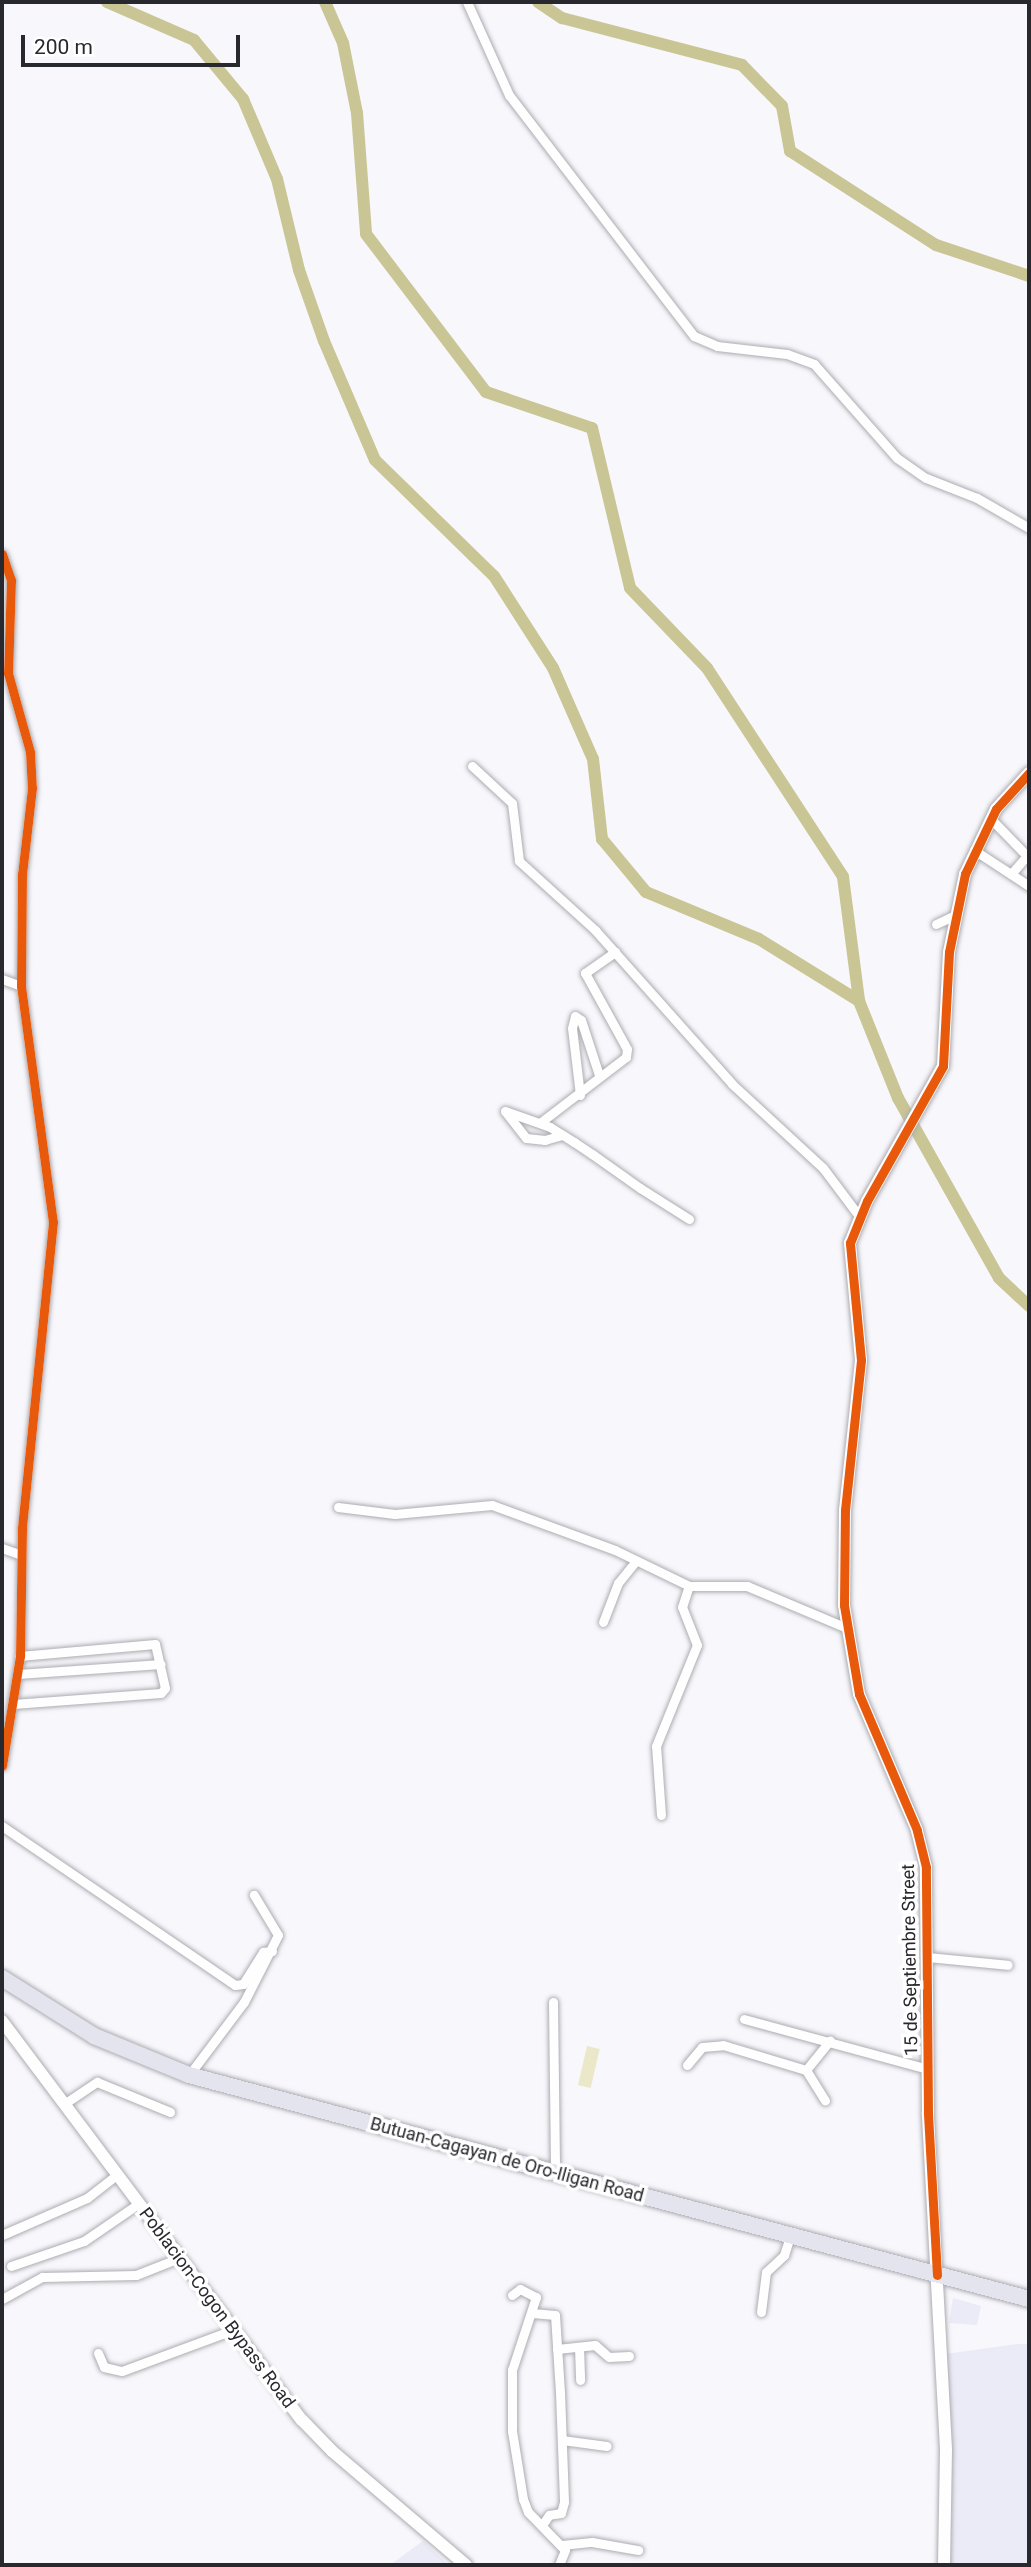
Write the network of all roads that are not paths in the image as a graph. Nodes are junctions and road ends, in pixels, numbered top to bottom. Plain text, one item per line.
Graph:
1 (467, 2) edge
2 (1029, 528) edge
3 (2, 554) edge
4 (472, 766) dead end
5 (1029, 774) edge
6 (990, 818) junction
7 (974, 850) junction
8 (1028, 856) edge
9 (1011, 874) junction
10 (1029, 886) edge
11 (955, 915) junction
12 (936, 924) dead end
13 (615, 952) junction
14 (2, 979) edge
15 (21, 986) junction
16 (599, 1075) junction
17 (580, 1095) junction
18 (541, 1122) junction
19 (562, 1135) junction
20 (859, 1216) junction
21 (689, 1219) dead end
22 (338, 1507) dead end
23 (2, 1548) edge
24 (21, 1555) junction
25 (636, 1561) junction
26 (689, 1586) junction
27 (603, 1622) dead end
28 (847, 1628) junction
29 (20, 1656) junction
30 (161, 1664) junction
31 (18, 1674) junction
32 (13, 1704) junction
33 (2, 1766) edge
34 (661, 1815) dead end
35 (2, 1825) edge
36 (254, 1895) dead end
37 (272, 1951) junction
38 (927, 1957) junction
39 (1008, 1965) dead end
40 (2, 1978) edge
41 (553, 2002) dead end
42 (744, 2019) dead end
43 (2, 2021) edge
44 (830, 2040) junction
45 (817, 2057) junction
46 (687, 2065) dead end
47 (928, 2068) junction
48 (806, 2070) junction
49 (188, 2075) junction
50 (811, 2081) junction
51 (825, 2100) dead end
52 (64, 2104) junction
53 (170, 2112) dead end
54 (555, 2172) junction
55 (117, 2175) junction
56 (138, 2204) junction
57 (2, 2235) edge
58 (790, 2236) junction
59 (179, 2258) junction
60 (11, 2266) dead end
61 (937, 2275) junction
62 (512, 2295) dead end
63 (2, 2299) edge
64 (1029, 2300) edge
65 (761, 2312) dead end
66 (532, 2313) junction
67 (233, 2330) junction
68 (579, 2347) junction
69 (556, 2349) junction
70 (98, 2353) dead end
71 (629, 2356) dead end
72 (580, 2380) dead end
73 (562, 2440) junction
74 (607, 2446) dead end
75 (542, 2525) junction
76 (562, 2544) junction
77 (638, 2550) dead end
78 (466, 2565) edge
79 (559, 2565) edge
80 (944, 2565) edge

1 - 2 street
3 - 15 street
4 - 13 street
5 - 6 street, 15 de Septiembre Street
6 - 7 street, 15 de Septiembre Street
6 - 8 street
7 - 9 street
7 - 11 street, 15 de Septiembre Street
8 - 9 street
9 - 10 street
11 - 12 street
11 - 20 street, 15 de Septiembre Street
13 - 16 street
13 - 20 street
14 - 15 street
15 - 24 street
16 - 17 street
16 - 17 street
17 - 18 street
18 - 19 street
18 - 19 street
19 - 21 street
20 - 28 street, 15 de Septiembre Street
22 - 25 street
23 - 24 street
24 - 29 street
25 - 26 street
25 - 27 street
26 - 28 street
26 - 34 street
28 - 38 street, 15 de Septiembre Street
29 - 30 street
29 - 31 street
30 - 31 street
30 - 32 street
31 - 32 street
32 - 33 street
35 - 37 street
36 - 37 street
37 - 49 street
38 - 39 street
38 - 47 street, 15 de Septiembre Street
40 - 49 highway, Butuan-Cagayan de Oro-Iligan Road
41 - 54 street
42 - 44 street
43 - 52 street, Poblacion-Cogon Bypass Road
44 - 45 street
44 - 47 street
45 - 48 street
45 - 50 street
46 - 48 street
47 - 61 street, 15 de Septiembre Street
48 - 50 street
49 - 54 highway, Butuan-Cagayan de Oro-Iligan Road
50 - 51 street
52 - 53 street
52 - 55 street, Poblacion-Cogon Bypass Road
54 - 58 highway, Butuan-Cagayan de Oro-Iligan Road
55 - 56 street, Poblacion-Cogon Bypass Road
55 - 57 street
56 - 59 street, Poblacion-Cogon Bypass Road
56 - 60 street
58 - 61 highway, Butuan-Cagayan de Oro-Iligan Road
58 - 65 street
59 - 63 street
59 - 67 street, Poblacion-Cogon Bypass Road
61 - 64 highway, Butuan-Cagayan de Oro-Iligan Road
61 - 80 street, 15 de Septiembre Street
62 - 66 street
66 - 69 street
66 - 75 street
67 - 70 street
67 - 78 street, Poblacion-Cogon Bypass Road
68 - 69 street
68 - 71 street
68 - 72 street
69 - 73 street
73 - 74 street
73 - 75 street
75 - 76 street
76 - 77 street
76 - 79 street

